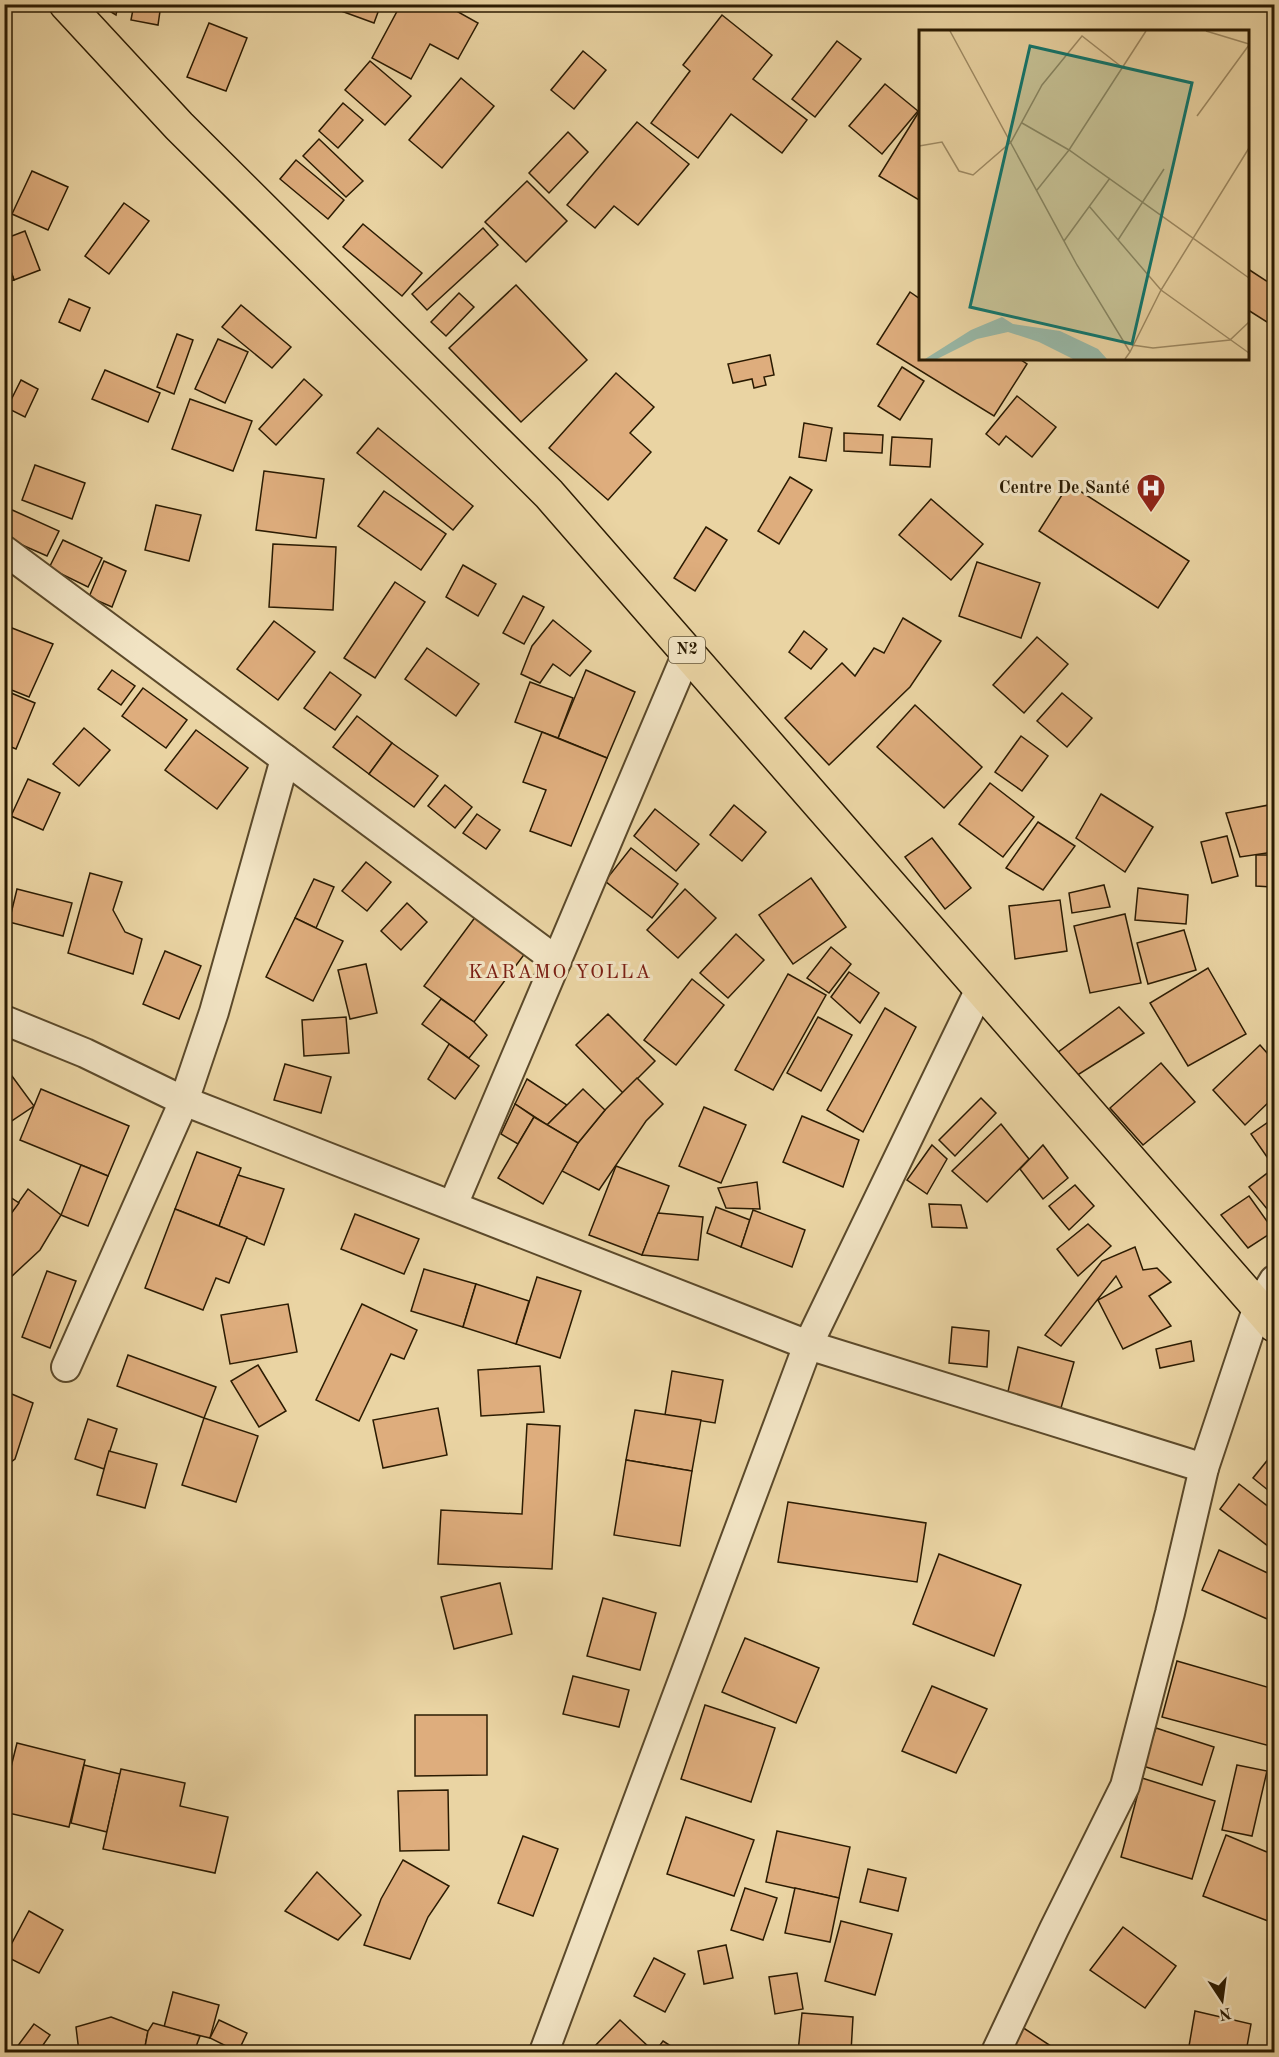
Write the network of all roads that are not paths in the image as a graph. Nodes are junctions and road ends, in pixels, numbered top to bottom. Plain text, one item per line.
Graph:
1 (66, 4) edge
2 (4, 550) edge
3 (688, 651) junction
4 (285, 759) junction
5 (557, 962) junction
6 (980, 990) junction
7 (4, 1020) edge
8 (184, 1101) junction
9 (453, 1205) junction
10 (1269, 1304) edge
11 (808, 1345) junction
12 (66, 1367) dead end
13 (1204, 1468) junction
14 (544, 2052) edge
15 (996, 2052) edge

1 - 3 highway, N2
2 - 4 street
3 - 5 street
3 - 6 highway, N2
4 - 5 street
4 - 8 street
5 - 9 street
6 - 10 highway, N2
6 - 11 street
7 - 8 street
8 - 9 street
8 - 12 street
9 - 11 street
10 - 13 street
11 - 13 street
11 - 14 street
13 - 15 street

